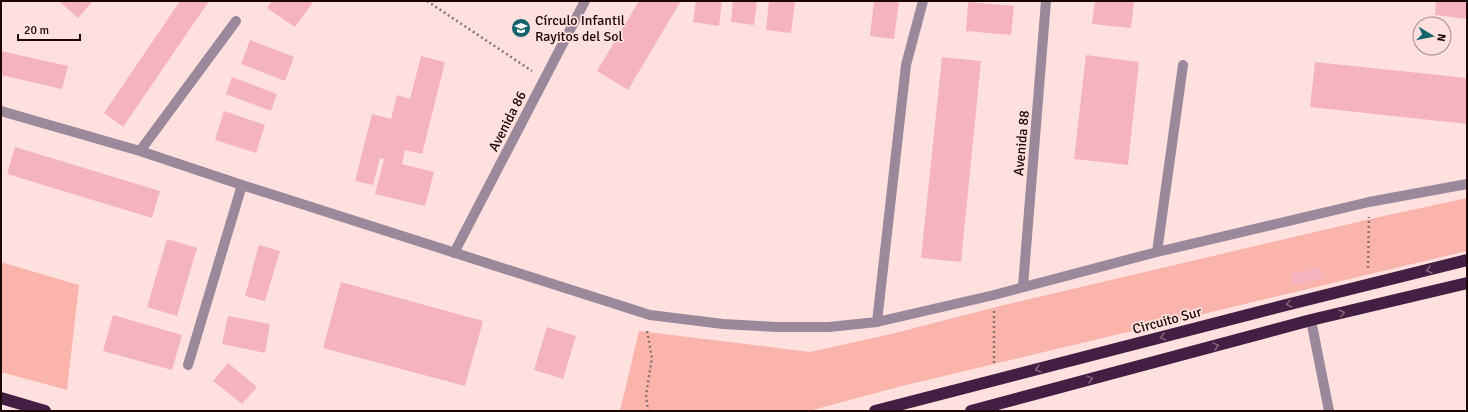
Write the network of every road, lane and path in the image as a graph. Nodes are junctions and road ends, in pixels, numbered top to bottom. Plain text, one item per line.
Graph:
1 (427, 1) edge
2 (585, 1) edge
3 (923, 1) edge
4 (1046, 1) edge
5 (236, 21) dead end
6 (1183, 65) dead end
7 (544, 79) junction
8 (1, 111) edge
9 (140, 151) junction
10 (1467, 184) edge
11 (242, 185) junction
12 (1369, 202) junction
13 (1157, 252) junction
14 (454, 253) junction
15 (1467, 260) edge
16 (1467, 283) edge
17 (1368, 285) junction
18 (1023, 286) junction
19 (994, 295) junction
20 (1306, 300) junction
21 (650, 315) junction
22 (1311, 320) junction
23 (877, 322) junction
24 (188, 365) dead end
25 (994, 380) junction
26 (1, 398) edge
27 (45, 411) edge
28 (648, 411) edge
29 (875, 411) edge
30 (971, 411) edge
31 (1329, 411) edge

1 - 7 path
2 - 7 street, Avenida 86
3 - 23 street
4 - 18 street, Avenida 88
5 - 9 street
6 - 13 street
7 - 14 street, Avenida 86
8 - 9 street
9 - 11 street
10 - 12 street
11 - 14 street
11 - 24 street
12 - 13 street
12 - 17 path
13 - 18 street
14 - 21 street
15 -> 17 highway, Circuito Sur
22 -> 16 highway
17 - 20 highway, Circuito Sur
18 - 19 street
19 - 23 street
19 - 25 path
20 - 22 highway
20 -> 25 highway, Circuito Sur
21 - 23 street
21 - 28 path
30 -> 22 highway
22 - 31 street
25 - 29 highway, Circuito Sur
26 - 27 highway

